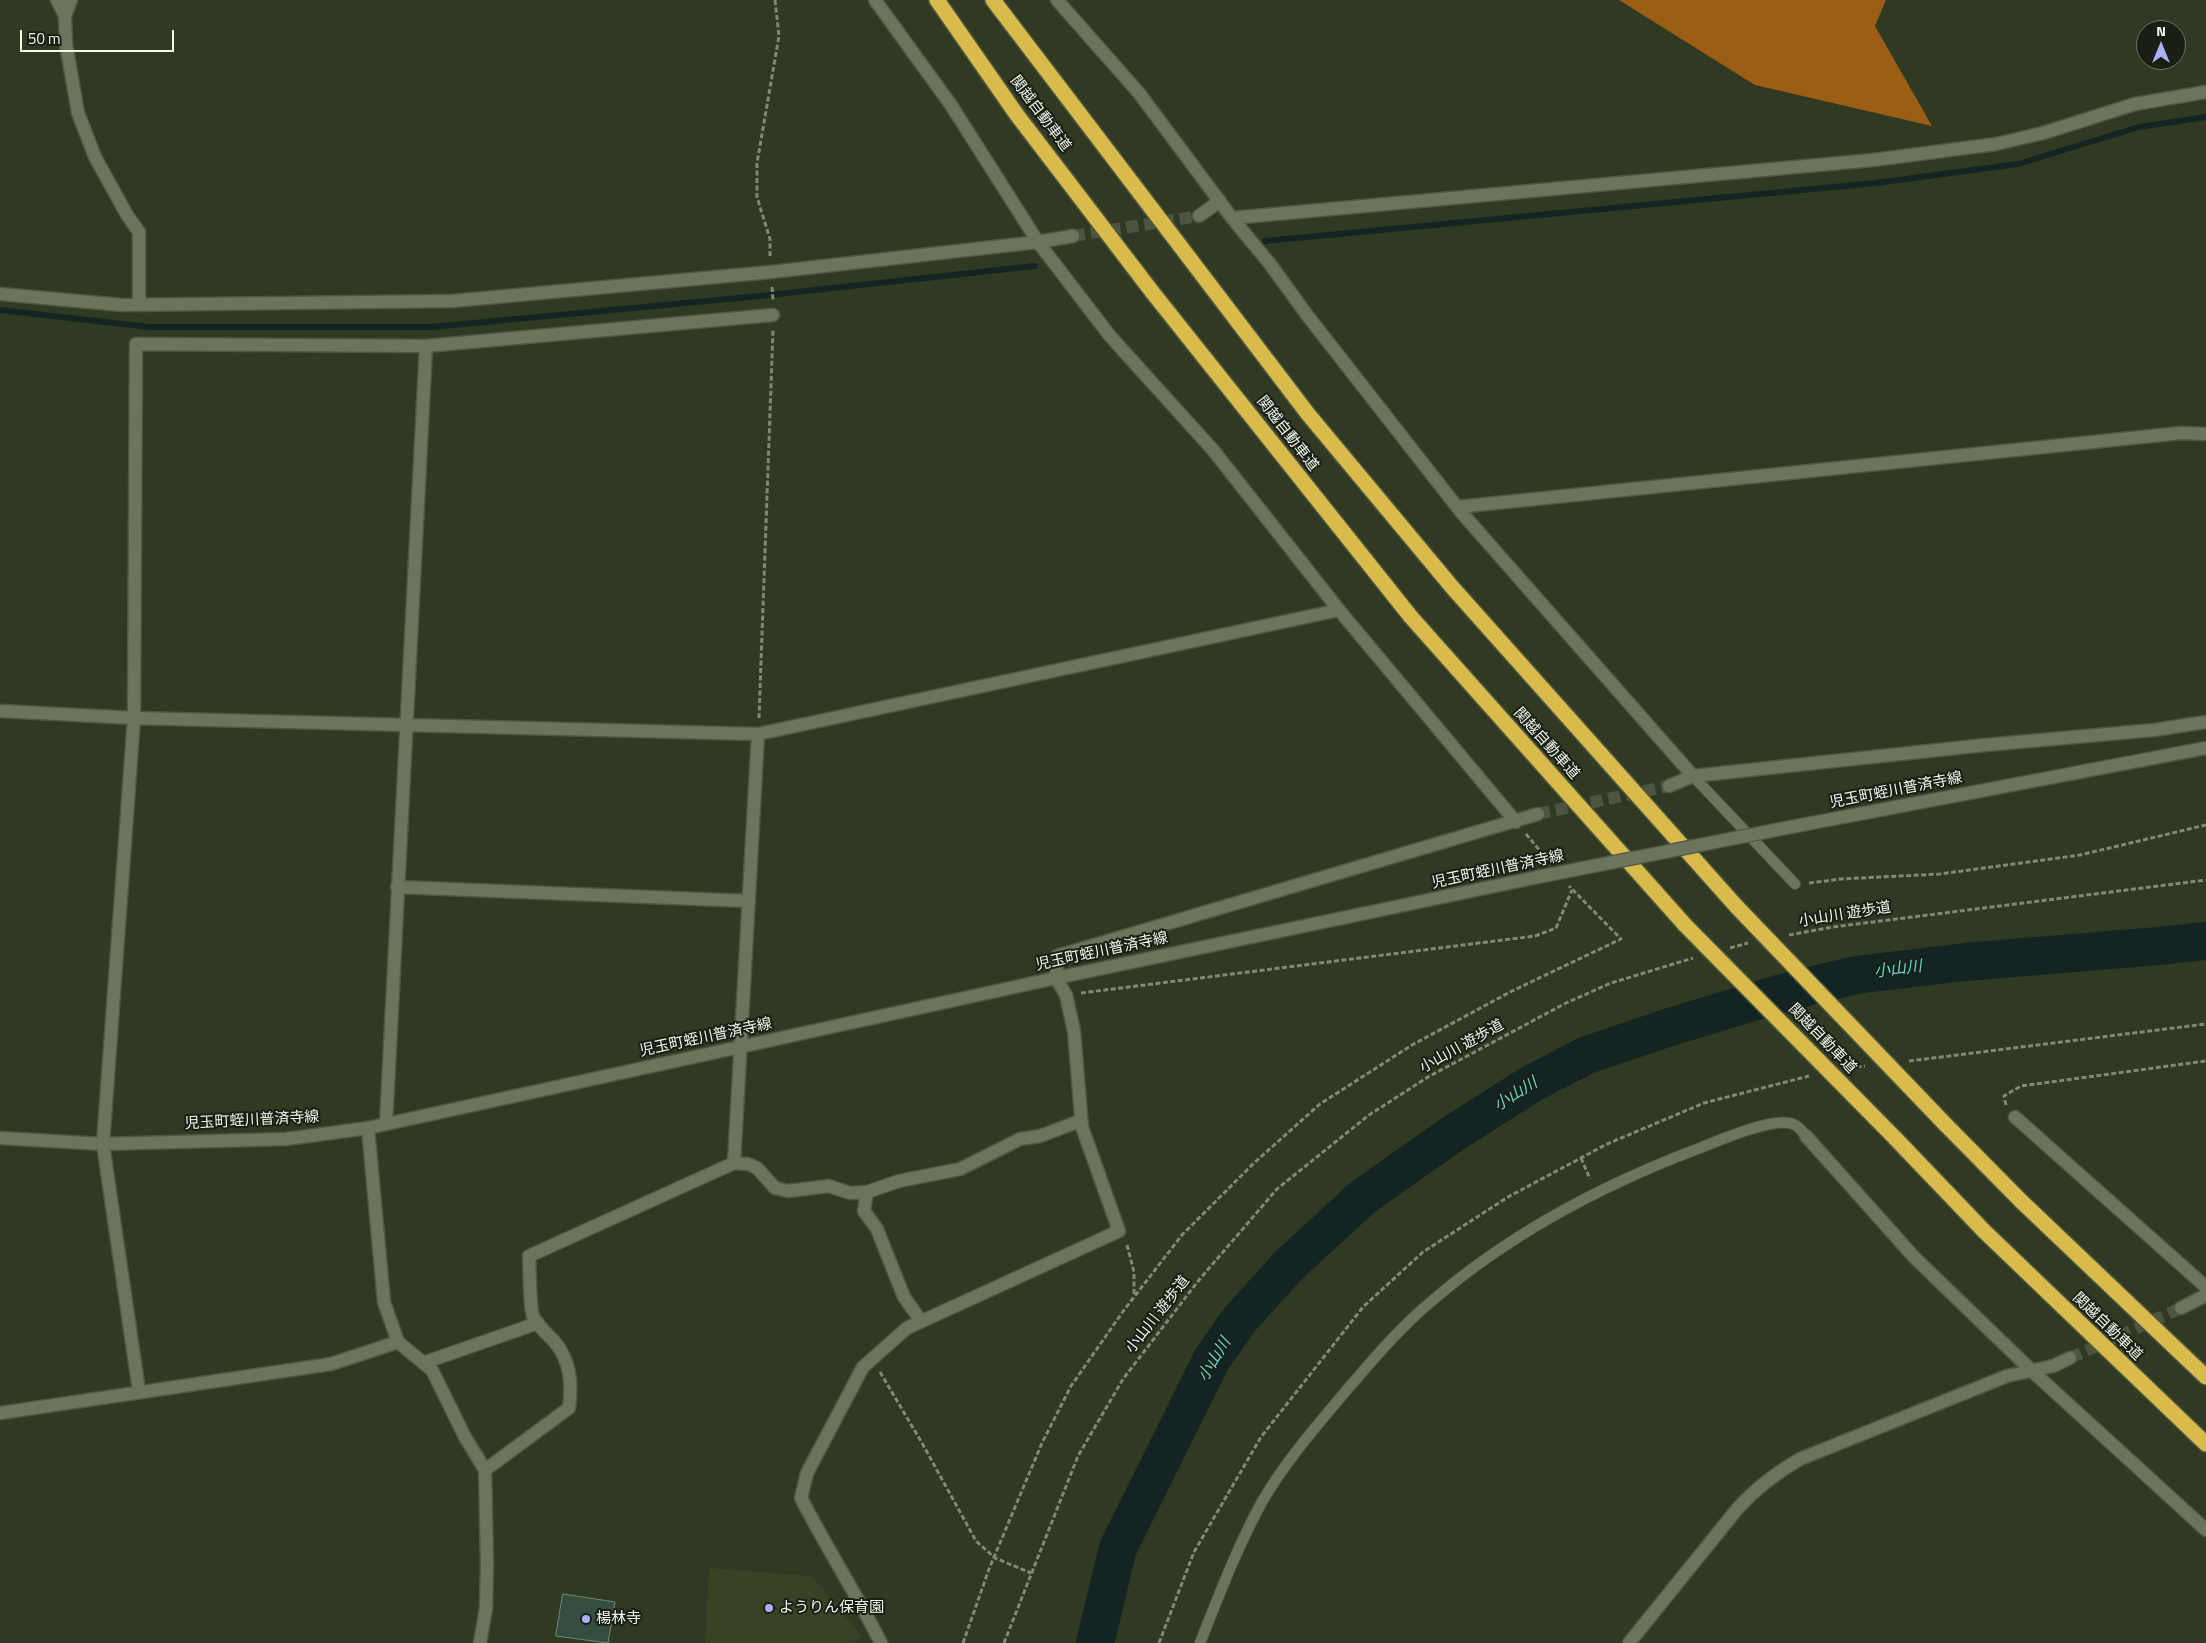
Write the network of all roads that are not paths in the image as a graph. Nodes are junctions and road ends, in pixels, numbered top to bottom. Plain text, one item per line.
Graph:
1 (58, 0) edge
2 (71, 0) edge
3 (875, 0) edge
4 (937, 0) edge
5 (993, 0) edge
6 (1057, 0) edge
7 (65, 16) junction
8 (2206, 92) edge
9 (1220, 201) junction
10 (1198, 216) tunnel mouth
11 (1232, 218) junction
12 (1073, 236) tunnel mouth
13 (1038, 242) junction
14 (0, 294) edge
15 (139, 305) junction
16 (773, 311) road end
17 (426, 346) junction
18 (2206, 434) edge
19 (1457, 506) junction
20 (1339, 610) junction
21 (0, 711) edge
22 (134, 718) junction
23 (2206, 722) edge
24 (405, 724) junction
25 (758, 734) junction
26 (2206, 748) edge
27 (1693, 776) junction
28 (1669, 786) tunnel mouth
29 (1538, 814) tunnel mouth
30 (1516, 822) junction
31 (1795, 884) road end
32 (397, 887) junction
33 (749, 901) junction
34 (1056, 978) junction
35 (740, 1047) junction
36 (2015, 1117) road end
37 (1080, 1121) junction
38 (386, 1124) junction
39 (368, 1128) junction
40 (1806, 1136) joint
41 (0, 1138) edge
42 (103, 1144) junction
43 (734, 1163) junction
44 (867, 1192) junction
45 (2206, 1287) edge
46 (2206, 1295) edge
47 (2181, 1308) tunnel mouth
48 (921, 1321) junction
49 (538, 1323) junction
50 (398, 1342) junction
51 (2070, 1358) tunnel mouth
52 (423, 1363) junction
53 (2032, 1371) junction
54 (2206, 1377) edge
55 (139, 1391) junction
56 (0, 1413) edge
57 (2206, 1444) edge
58 (486, 1470) junction
59 (2206, 1530) edge
60 (480, 1643) edge
61 (881, 1643) edge
62 (1200, 1643) edge
63 (1629, 1643) edge

1 - 7 street
2 - 7 street
3 - 13 street
4 - 57 highway, 関越自動車道, bridge
5 - 54 highway, 関越自動車道, bridge
6 - 9 street
7 - 15 street
8 - 11 street
9 - 10 street
9 - 11 street
11 - 19 street
12 - 13 street
13 - 15 street
13 - 20 street
14 - 15 street
16 - 17 street
17 - 22 street
17 - 24 street
18 - 19 street
19 - 27 street
20 - 25 street
20 - 30 street
21 - 22 street
22 - 24 street
22 - 42 street
23 - 27 street
24 - 25 street
24 - 32 street
25 - 33 street
26 - 34 street, 児玉町蛭川普済寺線, bridge
27 - 28 street
27 - 31 lane
29 - 30 street
30 - 34 street
32 - 33 street
32 - 38 street
33 - 35 street
34 - 35 street, 児玉町蛭川普済寺線
34 - 37 street
35 - 38 street, 児玉町蛭川普済寺線
35 - 43 street
36 - 45 street
37 - 44 street
37 - 48 street
38 - 39 street, 児玉町蛭川普済寺線
39 - 42 street, 児玉町蛭川普済寺線
39 - 50 street
40 - 53 street
40 - 62 lane
41 - 42 street, 児玉町蛭川普済寺線
42 - 55 street
43 - 44 street
43 - 49 street
44 - 48 street
46 - 47 street
48 - 61 street
49 - 52 street
49 - 58 street
50 - 52 street
50 - 55 street
51 - 53 street
52 - 58 street
53 - 59 street
53 - 63 street
55 - 56 street
58 - 60 street

